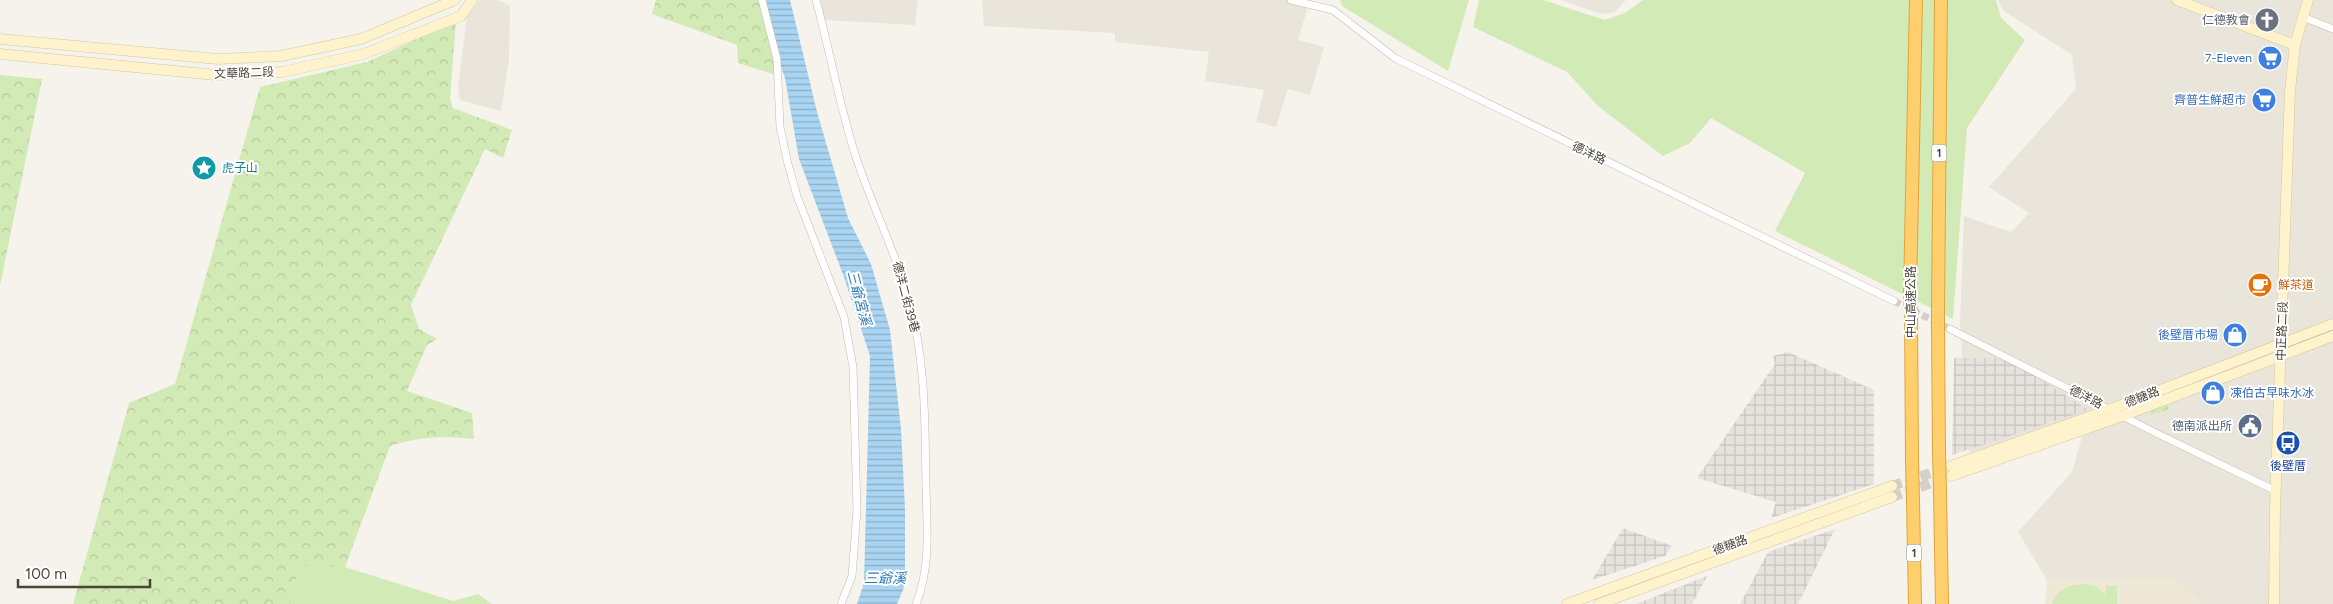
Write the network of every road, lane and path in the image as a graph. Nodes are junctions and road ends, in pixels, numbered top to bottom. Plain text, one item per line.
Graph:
1 (455, 0) edge
2 (472, 0) edge
3 (762, 0) edge
4 (816, 0) edge
5 (1291, 0) edge
6 (1916, 0) edge
7 (1941, 0) edge
8 (2177, 0) edge
9 (2308, 0) edge
10 (2303, 16) junction
11 (2333, 29) edge
12 (0, 39) edge
13 (2295, 45) junction
14 (0, 54) edge
15 (1894, 301) tunnel mouth
16 (2333, 324) edge
17 (1944, 328) junction
18 (2333, 336) edge
19 (2282, 343) junction
20 (2281, 355) junction
21 (2111, 409) junction
22 (2122, 416) junction
23 (1892, 486) tunnel mouth
24 (2276, 491) junction
25 (1892, 497) tunnel mouth
26 (842, 604) edge
27 (916, 604) edge
28 (1567, 604) edge
29 (1599, 604) edge
30 (1916, 604) edge
31 (1942, 604) edge
32 (2274, 604) edge

1 - 12 street, 文華路二段
2 - 14 street, 文華路二段
3 - 26 street
4 - 27 street, 德洋二街39巷
5 - 15 street, 德洋路
6 - 30 highway, 中山高速公路 / 1, bridge
7 - 17 highway, 1, bridge
8 - 13 street
9 - 10 street, 中正路二段
10 - 11 street
10 - 13 street, 中正路二段
13 - 19 street, 中正路二段
16 - 19 street, 德糖路
17 - 21 street, 德洋路
17 - 31 highway, 1, bridge
18 - 20 street, 德糖路
19 - 20 street, 中正路二段
19 - 21 street, 德糖路
20 - 22 street, 德糖路
20 - 24 street, 中正路二段
21 - 22 street, 德洋路
21 - 22 street, 德糖路
22 - 24 street, 德洋路
23 - 28 street, 德糖路
24 - 32 street, 中正路二段
25 - 29 street, 德糖路

